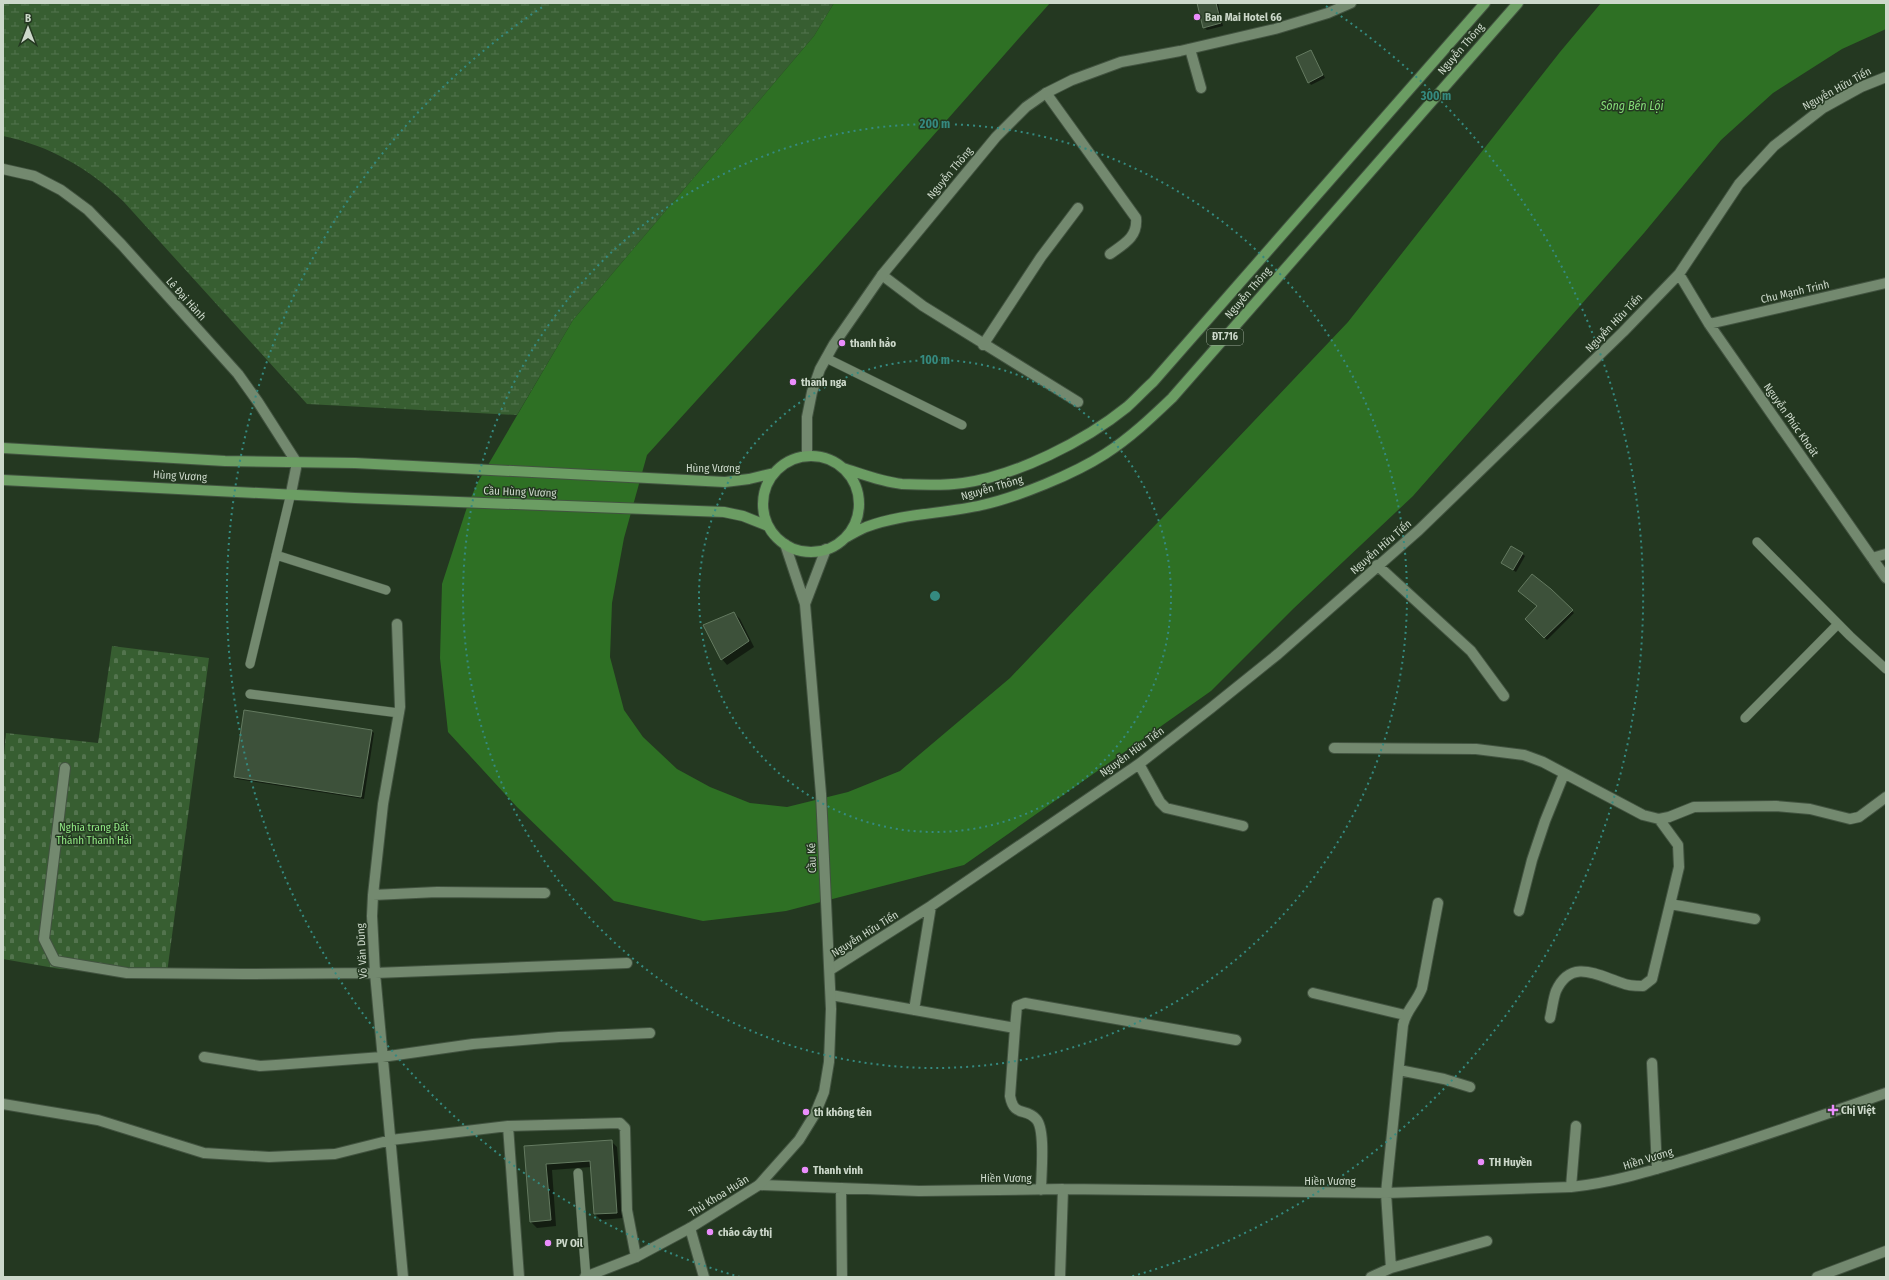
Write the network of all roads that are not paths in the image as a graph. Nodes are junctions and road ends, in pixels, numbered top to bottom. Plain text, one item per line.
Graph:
1 (1351, 3) edge
2 (1485, 3) edge
3 (1518, 3) edge
4 (1190, 49) junction
5 (1886, 77) edge
6 (1201, 88) dead end
7 (1046, 93) junction
8 (3, 169) edge
9 (1078, 208) dead end
10 (1110, 254) dead end
11 (1679, 274) junction
12 (882, 275) junction
13 (1886, 283) edge
14 (1709, 324) junction
15 (983, 344) junction
16 (826, 358) junction
17 (1078, 402) dead end
18 (962, 425) dead end
19 (3, 448) edge
20 (807, 456) junction
21 (297, 463) junction
22 (356, 463) joint
23 (843, 468) junction
24 (774, 472) junction
25 (676, 479) joint
26 (3, 480) edge
27 (291, 493) junction
28 (356, 498) joint
29 (768, 526) junction
30 (845, 538) junction
31 (1757, 542) dead end
32 (784, 544) junction
33 (826, 549) junction
34 (1886, 554) edge
35 (276, 555) junction
36 (1872, 558) junction
37 (1378, 565) junction
38 (1886, 578) edge
39 (386, 590) dead end
40 (805, 604) junction
41 (397, 624) dead end
42 (1838, 624) junction
43 (250, 664) dead end
44 (1886, 669) edge
45 (250, 694) dead end
46 (1504, 696) dead end
47 (399, 713) junction
48 (1745, 718) dead end
49 (1334, 748) dead end
50 (1139, 764) junction
51 (65, 768) dead end
52 (1564, 774) junction
53 (1886, 797) edge
54 (1659, 819) junction
55 (1244, 826) dead end
56 (545, 893) dead end
57 (372, 895) junction
58 (1438, 903) dead end
59 (1670, 904) junction
60 (931, 906) junction
61 (1519, 911) dead end
62 (1755, 920) dead end
63 (826, 921) joint
64 (627, 963) dead end
65 (830, 970) junction
66 (375, 973) junction
67 (1313, 993) dead end
68 (831, 996) junction
69 (914, 1010) junction
70 (1405, 1015) junction
71 (1550, 1018) dead end
72 (1015, 1028) junction
73 (650, 1033) dead end
74 (1236, 1040) dead end
75 (204, 1057) dead end
76 (382, 1057) junction
77 (1652, 1063) dead end
78 (1399, 1070) junction
79 (1470, 1087) dead end
80 (1886, 1093) edge
81 (3, 1104) edge
82 (508, 1126) junction
83 (1576, 1126) dead end
84 (391, 1140) junction
85 (1656, 1169) junction
86 (578, 1173) dead end
87 (760, 1185) junction
88 (1571, 1187) junction
89 (841, 1188) junction
90 (1063, 1189) junction
91 (1041, 1190) junction
92 (1386, 1193) junction
93 (690, 1228) junction
94 (1487, 1241) dead end
95 (1886, 1251) edge
96 (636, 1257) junction
97 (1391, 1268) junction
98 (403, 1277) edge
99 (518, 1277) edge
100 (586, 1277) edge
101 (704, 1277) edge
102 (842, 1277) edge
103 (1060, 1277) edge
104 (1372, 1277) edge
105 (1817, 1277) edge

1 - 4 street, Nguyễn Thông
2 - 23 main road, Nguyễn Thông / ĐT.716
3 - 30 main road, Nguyễn Thông / ĐT.716
4 - 6 street
4 - 7 street, Nguyễn Thông
5 - 11 street, Nguyễn Hữu Tiến
7 - 10 street
7 - 12 street, Nguyễn Thông
8 - 21 street, Lê Đại Hành
9 - 15 street
11 - 14 street, Nguyễn Phúc Khoát
11 - 37 street, Nguyễn Hữu Tiến
12 - 15 street
12 - 16 street, Nguyễn Thông
13 - 14 street, Chu Mạnh Trinh
14 - 36 street, Nguyễn Phúc Khoát
15 - 17 street
16 - 18 lane
16 - 20 street, Nguyễn Thông
19 - 21 main road, Hùng Vương
20 - 23 main road
20 - 24 main road
21 - 22 main road, Hùng Vương
21 - 27 street
22 - 25 main road, Cầu Hùng Vương
23 - 30 main road
24 - 25 main road, Hùng Vương
24 - 29 main road
26 - 27 main road, Hùng Vương
27 - 28 main road, Hùng Vương
27 - 35 lane
28 - 29 main road, Cầu Hùng Vương
29 - 32 main road
30 - 33 main road
31 - 42 lane
32 - 33 main road
32 - 40 street
33 - 40 street
34 - 36 street
35 - 39 lane
35 - 43 lane
36 - 38 street, Nguyễn Phúc Khoát
37 - 46 street
37 - 50 street, Nguyễn Hữu Tiến
40 - 63 street, Cầu Ké
41 - 47 street, Võ Văn Dũng
42 - 44 lane
42 - 48 lane
45 - 47 lane
47 - 57 street, Võ Văn Dũng
49 - 52 street
50 - 55 street
50 - 60 street, Nguyễn Hữu Tiến
51 - 66 street
52 - 54 street
52 - 61 street
53 - 54 street
54 - 59 street
56 - 57 street
57 - 66 street, Võ Văn Dũng
58 - 70 street
59 - 62 street
59 - 71 street
60 - 65 street, Nguyễn Hữu Tiến
60 - 69 street
63 - 65 street, Thủ Khoa Huân
64 - 66 street
65 - 68 street, Thủ Khoa Huân
66 - 76 street, Võ Văn Dũng
67 - 70 street
68 - 69 street
68 - 87 street, Thủ Khoa Huân
69 - 72 street
70 - 78 street
72 - 74 street
72 - 91 street
73 - 76 street
75 - 76 street
76 - 84 street, Võ Văn Dũng
77 - 85 street
78 - 79 street
78 - 92 street
80 - 85 street, Hiền Vương
81 - 84 street
82 - 84 street
82 - 96 street
82 - 99 street
83 - 88 street
84 - 98 street, Võ Văn Dũng
85 - 88 street, Hiền Vương
86 - 100 lane
87 - 89 street, Hiền Vương
87 - 93 street, Thủ Khoa Huân
88 - 92 street, Hiền Vương
89 - 91 street, Hiền Vương
89 - 102 street
90 - 91 street, Hiền Vương
90 - 92 street, Hiền Vương
90 - 103 street
92 - 97 street
93 - 96 street, Thủ Khoa Huân
93 - 101 street
94 - 97 street
95 - 105 street
96 - 100 street, Thủ Khoa Huân
97 - 104 street

